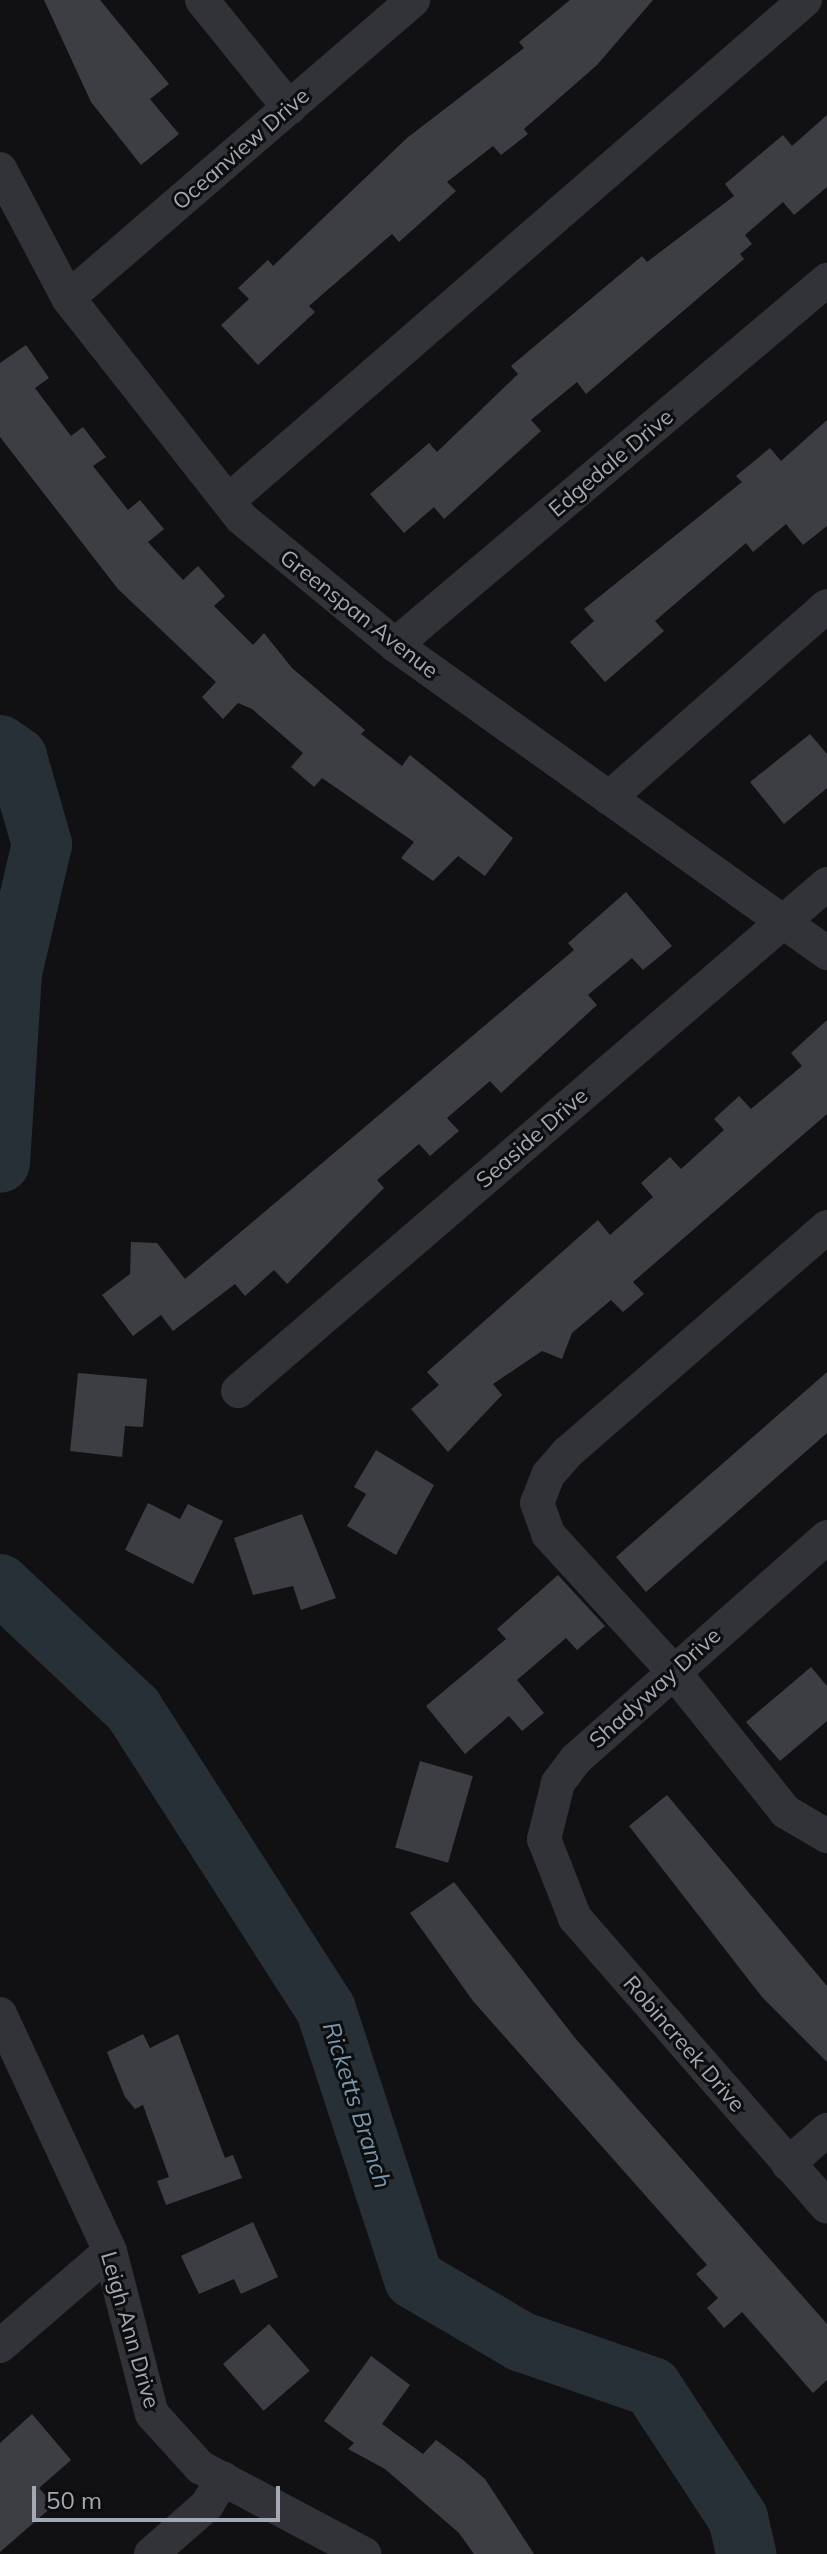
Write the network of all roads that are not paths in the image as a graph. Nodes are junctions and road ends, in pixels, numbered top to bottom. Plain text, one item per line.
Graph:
1 (202, 0) edge
2 (413, 0) edge
3 (805, 0) edge
4 (289, 108) junction
5 (0, 169) edge
6 (827, 280) edge
7 (68, 298) junction
8 (228, 501) junction
9 (827, 606) edge
10 (395, 645) junction
11 (609, 798) junction
12 (827, 884) edge
13 (783, 922) junction
14 (827, 953) edge
15 (827, 1227) edge
16 (238, 1391) dead end
17 (827, 1537) edge
18 (673, 1671) junction
19 (827, 1836) edge
20 (551, 1872) joint
21 (4, 2036) edge
22 (827, 2130) edge
23 (788, 2164) junction
24 (827, 2207) edge
25 (110, 2251) junction
26 (0, 2346) edge
27 (223, 2478) junction
28 (151, 2554) edge
29 (364, 2554) edge

1 - 4 street
2 - 4 street, Oceanview Drive
3 - 8 street
4 - 7 street, Oceanview Drive
5 - 7 street, Greenspan Avenue
6 - 10 street, Edgedale Drive
7 - 8 street, Greenspan Avenue
8 - 10 street, Greenspan Avenue
9 - 11 street
10 - 11 street, Greenspan Avenue
11 - 13 street, Greenspan Avenue
12 - 13 street, Seaside Drive
13 - 14 street, Greenspan Avenue
13 - 16 street, Seaside Drive
15 - 18 street
17 - 18 street, Shadyway Drive
18 - 19 street
18 - 20 street, Shadyway Drive
20 - 23 street, Robincreek Drive
21 - 25 street, Leigh Ann Drive
22 - 23 street
23 - 24 street, Robincreek Drive
25 - 26 street
25 - 27 street, Leigh Ann Drive
27 - 28 street
27 - 29 street, Leigh Ann Drive

